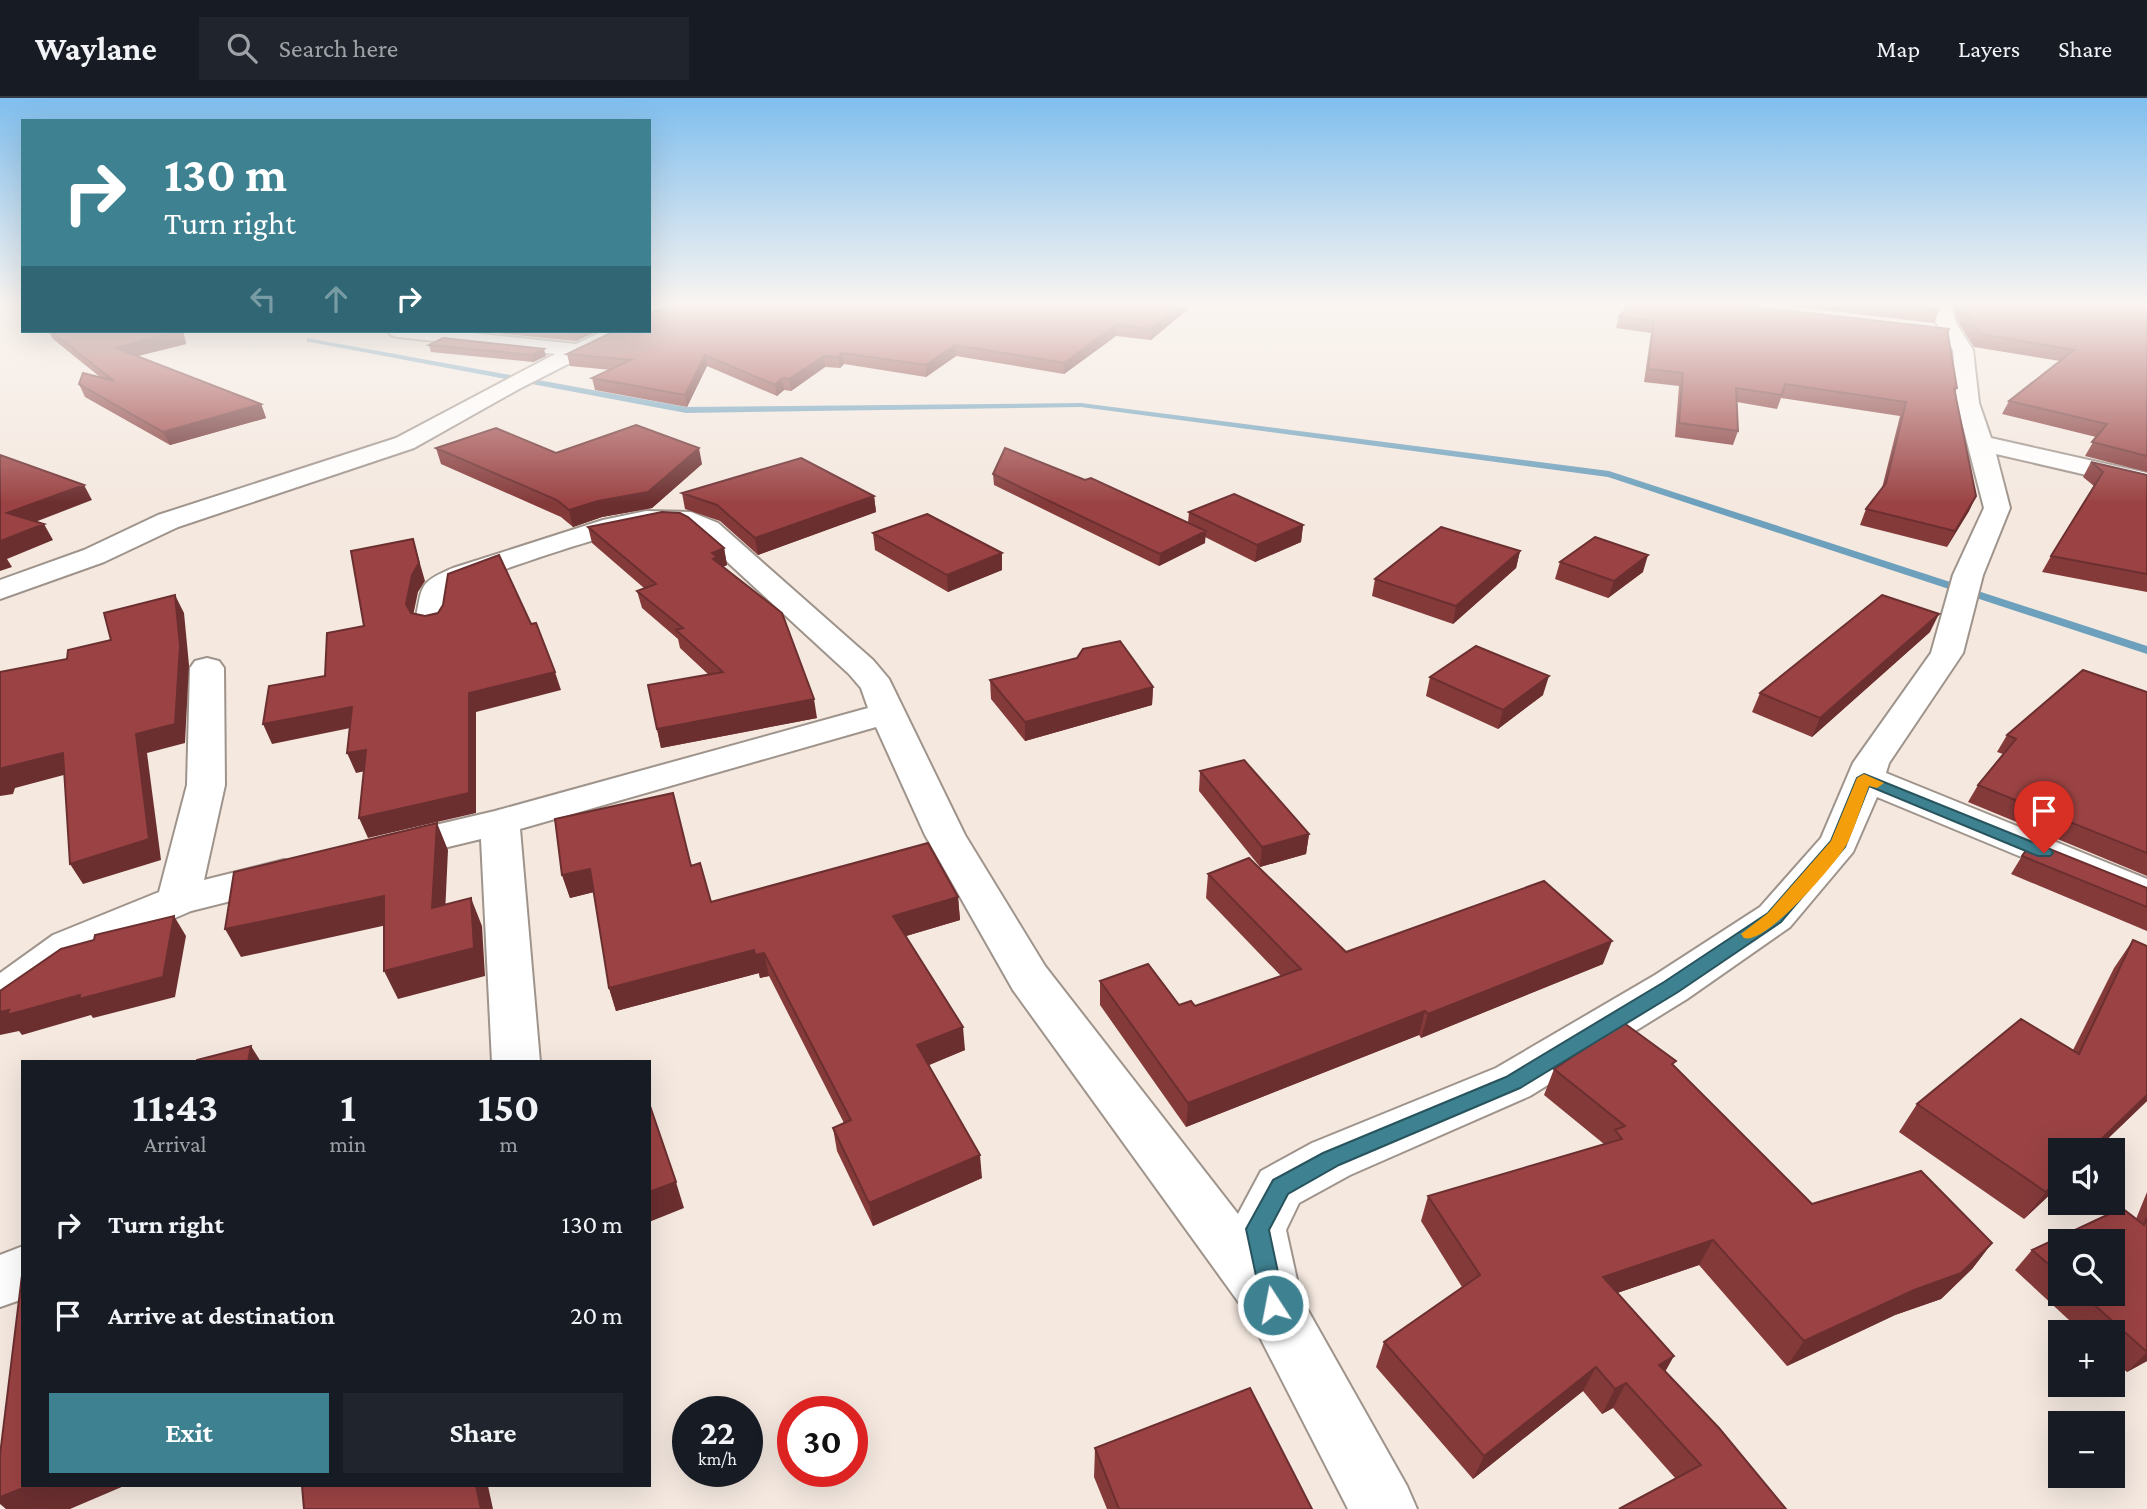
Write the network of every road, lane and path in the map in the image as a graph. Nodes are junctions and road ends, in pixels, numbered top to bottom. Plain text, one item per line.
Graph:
1 (536, 371) edge
2 (1965, 371) edge
3 (1980, 443) junction
4 (2147, 481) edge
5 (0, 590) edge
6 (431, 622) edge
7 (207, 668) dead end
8 (887, 713) junction
9 (1864, 778) junction
10 (500, 822) junction
11 (352, 858) edge
12 (312, 867) edge
13 (2147, 895) edge
14 (178, 900) junction
15 (0, 996) edge
16 (516, 1060) edge
17 (21, 1273) edge
18 (0, 1281) edge
19 (1273, 1305) junction
20 (1384, 1509) edge

1 - 5 street
2 - 3 street
3 - 4 street
3 - 9 street
6 - 8 street
7 - 14 street
8 - 10 street
8 - 19 street
9 - 13 street
9 - 19 street
10 - 11 street
10 - 16 street
12 - 14 street
14 - 15 street
17 - 18 street
19 - 20 street

